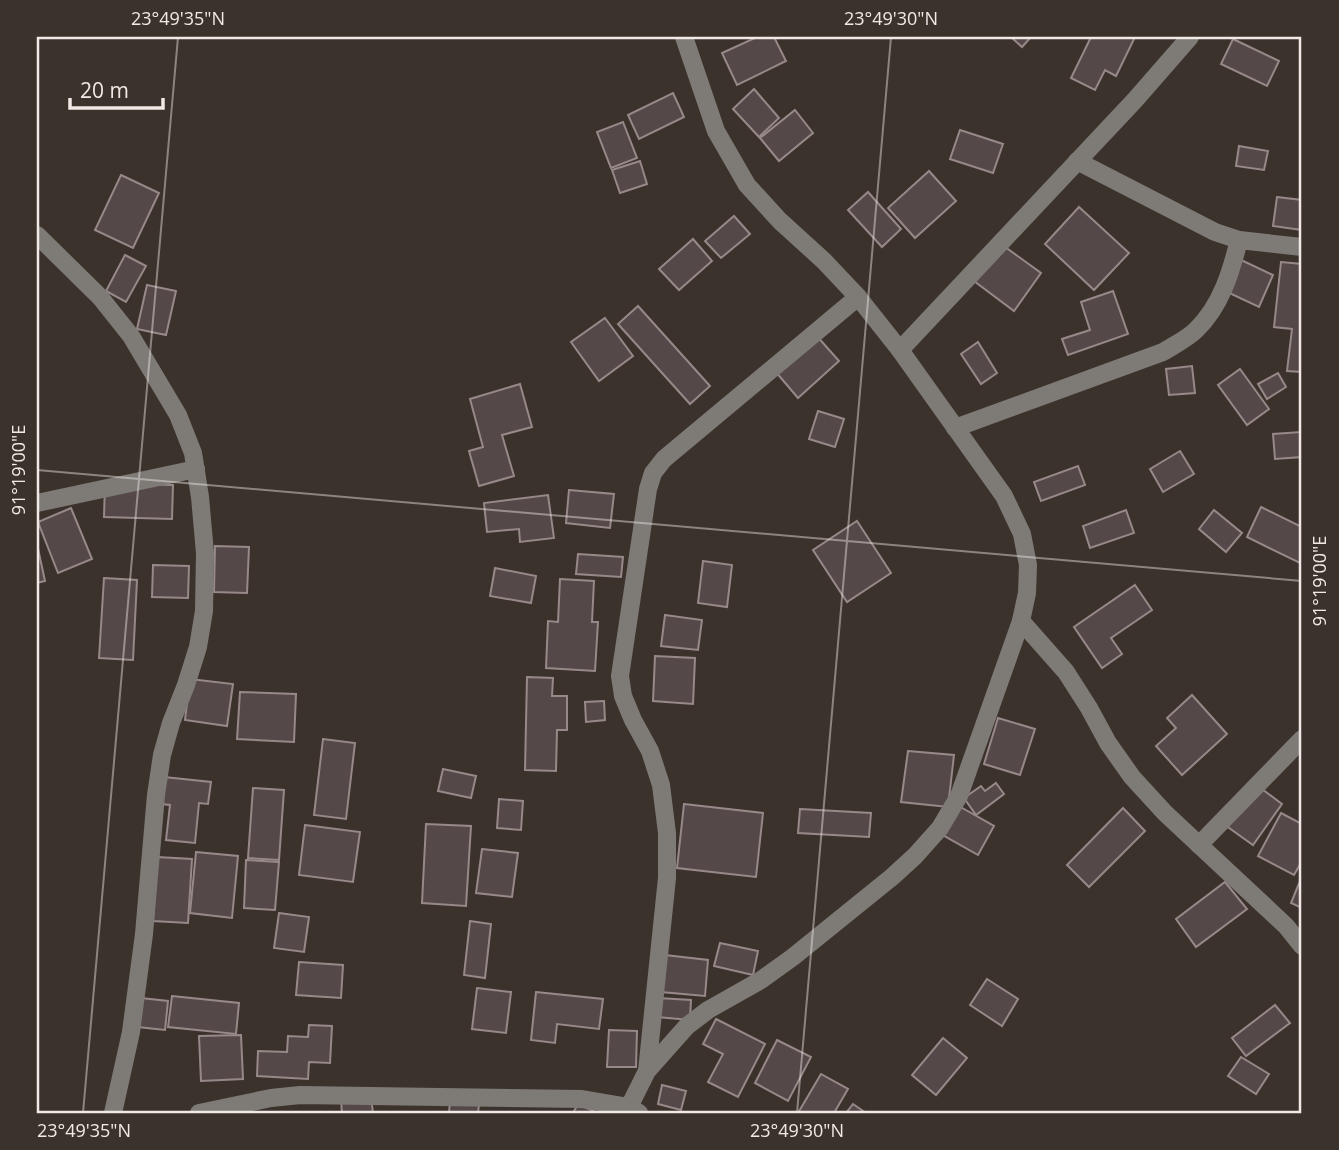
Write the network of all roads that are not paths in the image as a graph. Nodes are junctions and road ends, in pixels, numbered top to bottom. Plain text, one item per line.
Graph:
1 (684, 37) edge
2 (1191, 37) edge
3 (1077, 162) junction
4 (37, 235) edge
5 (1239, 240) junction
6 (1302, 247) edge
7 (858, 297) junction
8 (900, 350) junction
9 (955, 428) junction
10 (196, 469) junction
11 (37, 503) edge
12 (1021, 621) junction
13 (1302, 739) edge
14 (1199, 845) junction
15 (1302, 946) edge
16 (647, 1071) junction
17 (560, 1105) edge
18 (634, 1110) edge
19 (113, 1113) edge
20 (199, 1113) edge

1 - 7 street
2 - 3 street
3 - 5 street
3 - 8 street
4 - 10 street
5 - 6 street
5 - 9 street
7 - 8 street
7 - 16 street
8 - 9 street
9 - 12 street
10 - 11 street
10 - 19 street
12 - 14 street
12 - 16 street
13 - 14 street
14 - 15 street
16 - 18 street
17 - 18 street
17 - 20 street

